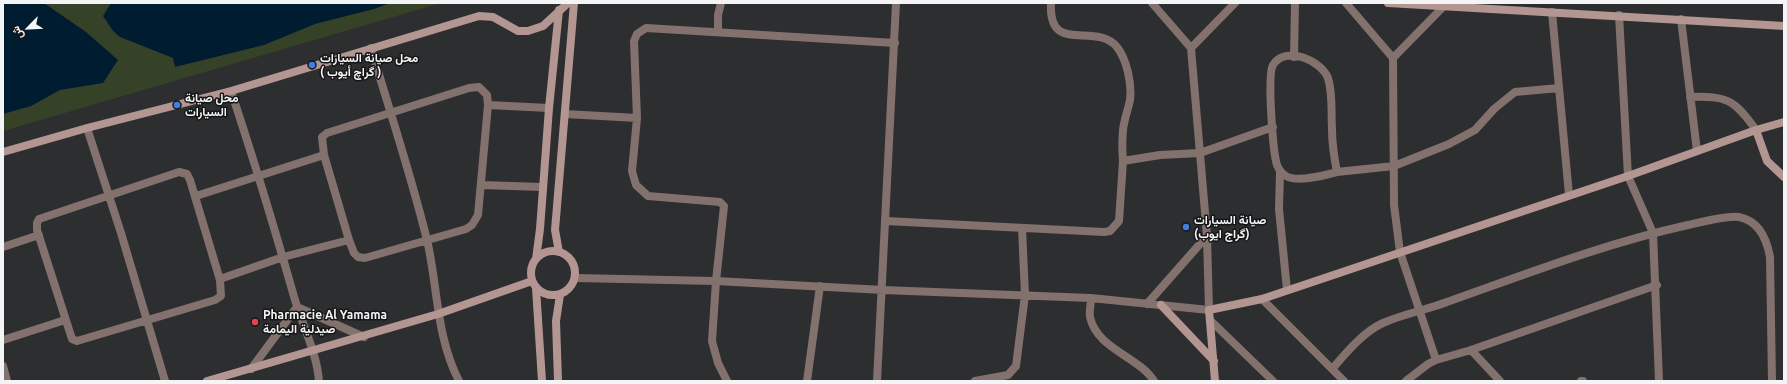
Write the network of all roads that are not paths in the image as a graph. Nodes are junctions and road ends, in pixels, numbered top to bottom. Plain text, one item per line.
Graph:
1 (568, 3) edge
2 (574, 3) edge
3 (721, 3) edge
4 (896, 3) edge
5 (1051, 3) edge
6 (1152, 3) edge
7 (1235, 3) edge
8 (1295, 3) edge
9 (1346, 3) edge
10 (1388, 3) edge
11 (1442, 7) junction
12 (559, 10) junction
13 (1552, 12) junction
14 (1619, 15) junction
15 (1681, 19) junction
16 (1784, 26) edge
17 (718, 32) junction
18 (895, 43) junction
19 (371, 48) junction
20 (1191, 48) junction
21 (1294, 57) junction
22 (1393, 58) junction
23 (1559, 88) junction
24 (231, 91) junction
25 (1690, 97) junction
26 (488, 105) junction
27 (548, 108) junction
28 (390, 112) junction
29 (565, 114) junction
30 (637, 118) junction
31 (1784, 122) edge
32 (1273, 127) junction
33 (87, 128) junction
34 (1756, 130) junction
35 (1697, 151) junction
36 (3, 152) edge
37 (1200, 154) junction
38 (324, 155) junction
39 (1123, 161) junction
40 (1394, 166) junction
41 (1280, 172) junction
42 (1337, 172) junction
43 (259, 175) junction
44 (1628, 176) junction
45 (1784, 177) edge
46 (481, 184) junction
47 (542, 187) junction
48 (108, 194) junction
49 (1569, 195) junction
50 (196, 196) junction
51 (886, 222) junction
52 (1022, 228) junction
53 (1653, 233) junction
54 (39, 236) junction
55 (1207, 236) junction
56 (349, 240) junction
57 (427, 241) junction
58 (3, 246) edge
59 (559, 252) junction
60 (1400, 252) junction
61 (283, 257) junction
62 (536, 260) junction
63 (575, 278) junction
64 (220, 279) junction
65 (716, 281) junction
66 (534, 285) junction
67 (1656, 285) junction
68 (820, 286) junction
69 (883, 290) junction
70 (1288, 290) junction
71 (560, 295) junction
72 (1025, 295) junction
73 (1091, 298) junction
74 (1262, 299) junction
75 (1147, 304) junction
76 (1161, 305) junction
77 (297, 307) junction
78 (1209, 310) junction
79 (1420, 312) junction
80 (438, 314) junction
81 (65, 320) junction
82 (1210, 320) junction
83 (147, 321) junction
84 (364, 337) junction
85 (3, 340) edge
86 (1471, 350) junction
87 (312, 351) junction
88 (1436, 360) junction
89 (1214, 361) junction
90 (3, 366) edge
91 (251, 369) junction
92 (1332, 369) junction
93 (7, 381) edge
94 (165, 381) edge
95 (207, 381) edge
96 (319, 381) edge
97 (459, 381) edge
98 (542, 381) edge
99 (558, 381) edge
100 (727, 381) edge
101 (807, 381) edge
102 (877, 381) edge
103 (975, 381) edge
104 (1154, 381) edge
105 (1215, 381) edge
106 (1273, 381) edge
107 (1344, 381) edge
108 (1406, 381) edge
109 (1500, 381) edge
110 (1659, 381) edge
111 (1772, 381) edge

1 - 12 street
2 - 29 street
3 - 17 street
4 - 18 street
5 - 39 street
6 - 20 street
7 - 20 street
8 - 21 street
9 - 22 street
10 - 11 street
11 - 13 street
11 - 22 street
12 - 19 street
12 - 27 street
13 - 14 street
13 - 23 street
14 - 15 street
14 - 44 street
15 - 16 street
15 - 25 street
17 - 18 street
17 - 30 street
18 - 51 street
19 - 24 street
19 - 28 street
20 - 37 street
21 - 32 street
21 - 42 street
22 - 40 street
23 - 40 street
23 - 49 street
24 - 33 street
24 - 43 street
25 - 34 street
25 - 35 street
26 - 27 street
26 - 28 street
26 - 46 street
27 - 47 street
28 - 38 street
28 - 57 street
29 - 30 street
29 - 59 street
30 - 65 street
31 - 34 street
32 - 37 street
32 - 41 street
33 - 36 street
33 - 48 street
34 - 35 street
34 - 45 street
35 - 44 street
37 - 39 street
37 - 55 street
38 - 43 street
38 - 56 street
39 - 52 street
40 - 42 street
40 - 60 street
41 - 42 street
41 - 70 street
43 - 50 street
43 - 61 street
44 - 49 street
44 - 53 street
46 - 47 street
46 - 57 street
47 - 62 street
48 - 50 street
48 - 54 street
48 - 83 street
49 - 60 street
50 - 64 street
51 - 52 street
51 - 69 street
52 - 72 street
53 - 67 street
53 - 79 street
53 - 111 street
54 - 58 street
54 - 81 street
55 - 75 street
55 - 78 street
56 - 57 street
56 - 61 street
57 - 80 street
59 - 62 street
59 - 63 street
60 - 70 street
60 - 79 street
61 - 64 street
61 - 77 street
62 - 66 street
63 - 65 street
63 - 71 street
64 - 83 street
65 - 68 street
65 - 100 street
66 - 71 street
66 - 80 street
66 - 98 street
67 - 86 street
67 - 110 street
68 - 69 street
68 - 101 street
69 - 72 street
69 - 102 street
70 - 74 street
71 - 99 street
72 - 73 street
72 - 103 street
73 - 75 street
73 - 104 street
74 - 78 street
74 - 92 street
75 - 76 street
76 - 78 street
76 - 89 street
77 - 84 street
77 - 87 street
77 - 91 street
78 - 82 street
79 - 88 street
79 - 92 street
80 - 84 street
80 - 97 street
81 - 83 street
81 - 85 street
82 - 89 street
82 - 106 street
83 - 94 street
84 - 87 street
86 - 88 street
86 - 109 street
87 - 91 street
87 - 96 street
88 - 108 street
89 - 105 street
90 - 93 street
91 - 95 street
92 - 107 street

